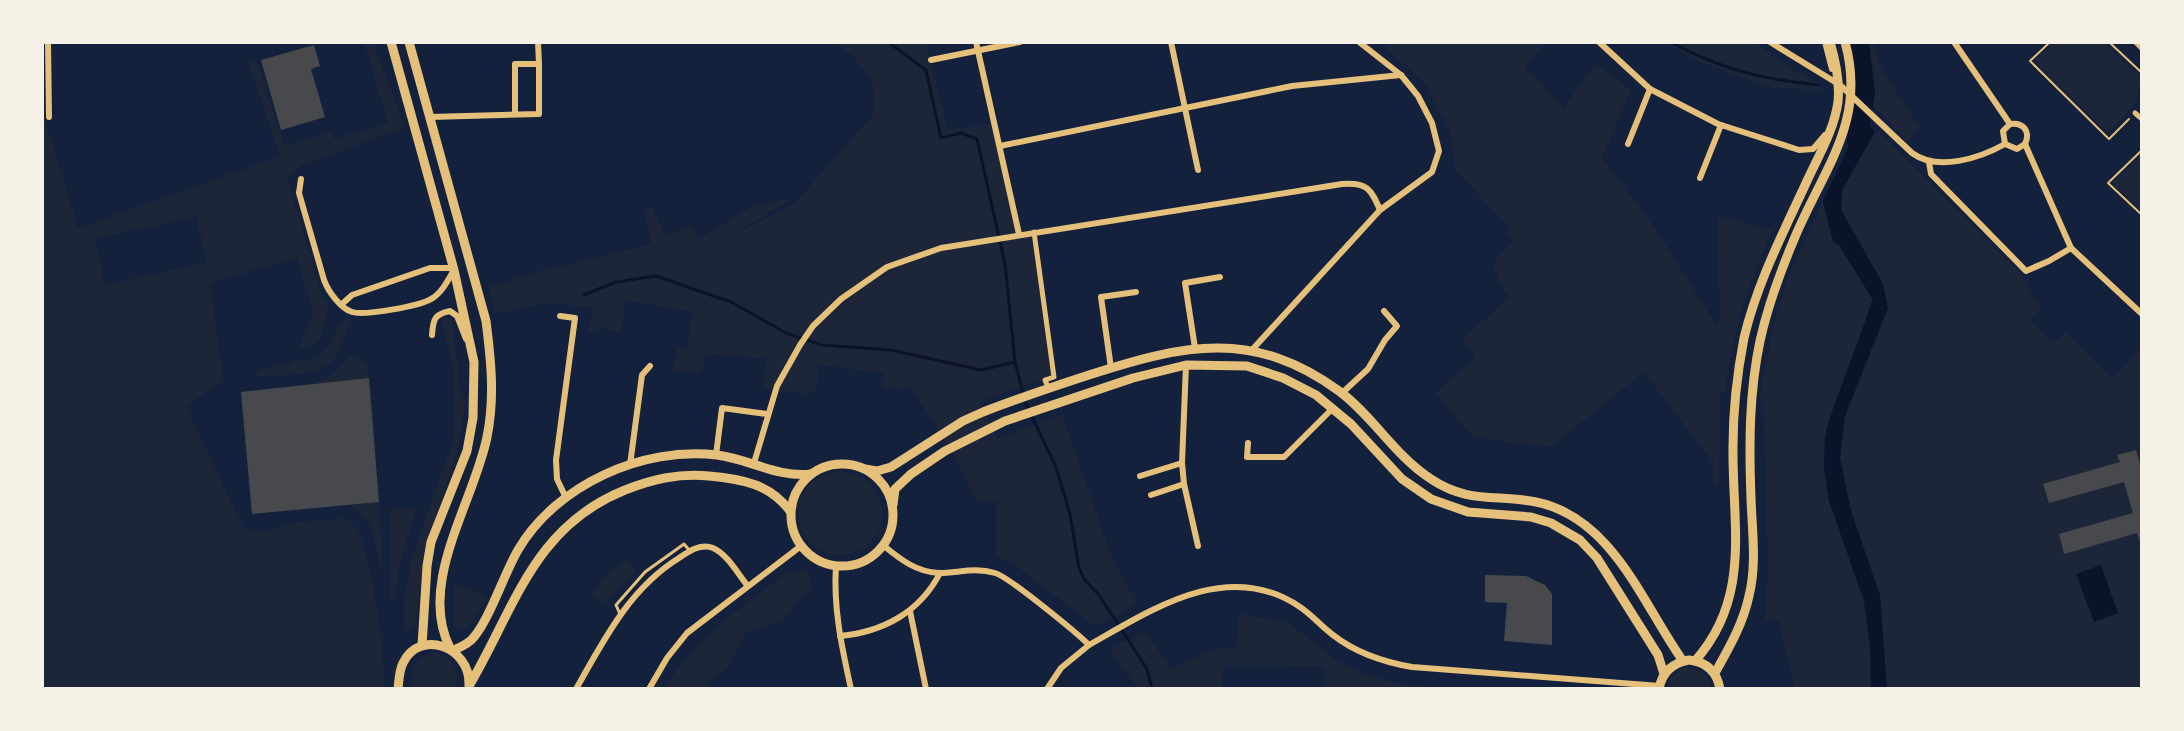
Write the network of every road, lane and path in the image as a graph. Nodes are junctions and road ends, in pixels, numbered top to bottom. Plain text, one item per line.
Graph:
1 (48, 42) edge
2 (391, 42) edge
3 (409, 42) edge
4 (538, 42) edge
5 (976, 42) edge
6 (1020, 42) edge
7 (1171, 42) edge
8 (1359, 42) edge
9 (1599, 42) edge
10 (1770, 42) edge
11 (1828, 42) edge
12 (1845, 42) edge
13 (1954, 42) edge
14 (2050, 42) edge
15 (2109, 42) edge
16 (2136, 42) edge
17 (2142, 48) edge
18 (978, 51) junction
19 (931, 60) dead end
20 (539, 64) junction
21 (2142, 73) edge
22 (1401, 75) junction
23 (1838, 83) junction
24 (1650, 89) junction
25 (1185, 107) junction
26 (2135, 113) joint
27 (515, 114) junction
28 (49, 117) dead end
29 (430, 117) junction
30 (2142, 119) edge
31 (2010, 124) junction
32 (1721, 125) junction
33 (1628, 144) dead end
34 (2005, 144) junction
35 (2025, 144) junction
36 (1000, 146) junction
37 (2142, 150) edge
38 (1929, 162) junction
39 (1198, 170) dead end
40 (1700, 178) dead end
41 (301, 179) dead end
42 (1380, 210) junction
43 (2142, 215) edge
44 (1034, 232) junction
45 (1019, 234) junction
46 (2071, 248) junction
47 (454, 269) junction
48 (1220, 277) dead end
49 (1136, 292) dead end
50 (342, 304) junction
51 (1384, 311) dead end
52 (2142, 314) edge
53 (560, 316) dead end
54 (432, 335) dead end
55 (1195, 348) junction
56 (1251, 351) junction
57 (474, 362) junction
58 (1186, 365) junction
59 (650, 366) dead end
60 (1111, 368) junction
61 (1046, 389) junction
62 (1342, 393) junction
63 (1333, 408) junction
64 (767, 414) junction
65 (1248, 443) dead end
66 (716, 455) junction
67 (754, 463) junction
68 (1182, 463) junction
69 (630, 465) junction
70 (865, 469) junction
71 (811, 474) junction
72 (1140, 476) dead end
73 (1184, 484) junction
74 (1151, 495) dead end
75 (566, 498) junction
76 (893, 505) junction
77 (790, 511) junction
78 (801, 546) junction
79 (884, 546) junction
80 (1198, 546) dead end
81 (836, 566) junction
82 (940, 573) junction
83 (747, 585) junction
84 (910, 611) junction
85 (840, 636) junction
86 (1089, 645) junction
87 (422, 646) junction
88 (452, 649) junction
89 (1683, 661) junction
90 (1695, 661) junction
91 (1715, 673) junction
92 (1664, 674) junction
93 (399, 687) edge
94 (1660, 687) edge
95 (468, 688) edge
96 (576, 689) edge
97 (649, 689) edge
98 (851, 689) edge
99 (926, 689) edge
100 (1047, 689) edge
101 (1720, 689) edge

1 - 28 street
2 - 47 main road
3 - 29 main road
4 - 20 street
5 - 18 street
6 - 18 street
7 - 25 street
8 - 22 street
9 - 24 street
10 - 23 street
11 - 23 street
11 - 90 main road
12 - 91 main road
13 - 31 street
14 - 26 path
15 - 21 path
16 - 17 street
18 - 19 street
18 - 36 street
20 - 27 street
20 - 27 street
22 - 25 street
22 - 42 street
23 - 32 street
23 - 38 street
24 - 32 street
24 - 33 street
25 - 36 street
25 - 39 street
26 - 30 street
27 - 29 street
29 - 88 main road
31 - 34 street
31 - 35 street
32 - 40 street
34 - 35 street
34 - 38 street
35 - 46 street
36 - 45 street
37 - 43 path
38 - 46 street
41 - 50 street
42 - 44 street
42 - 56 street
44 - 45 street
44 - 61 street
45 - 64 street
46 - 52 street
47 - 50 street
47 - 50 street
47 - 57 main road
48 - 55 street
49 - 60 street
51 - 62 street
53 - 75 street
54 - 57 street
55 - 56 main road
55 - 60 main road
56 - 62 main road
57 - 87 main road
58 - 63 main road
58 - 68 street
58 - 76 main road
59 - 69 street
60 - 61 main road
61 - 70 main road
62 - 89 main road
63 - 65 street
63 - 92 main road
64 - 66 street
64 - 67 street
66 - 67 main road
66 - 69 main road
67 - 71 main road
68 - 72 street
68 - 73 street
69 - 75 main road
70 - 71 main road
70 - 76 main road
71 - 77 main road
73 - 74 street
73 - 80 street
75 - 88 main road
76 - 79 main road
77 - 78 main road
77 - 95 main road
78 - 81 main road
78 - 83 street
79 - 81 main road
79 - 82 street
81 - 85 street
82 - 84 street
82 - 86 street
83 - 96 street
83 - 97 street
84 - 85 street
84 - 99 street
85 - 98 street
86 - 94 street
86 - 100 street
87 - 88 main road
87 - 93 main road
88 - 95 main road
89 - 90 main road
89 - 92 main road
90 - 91 main road
91 - 101 main road
92 - 94 main road

